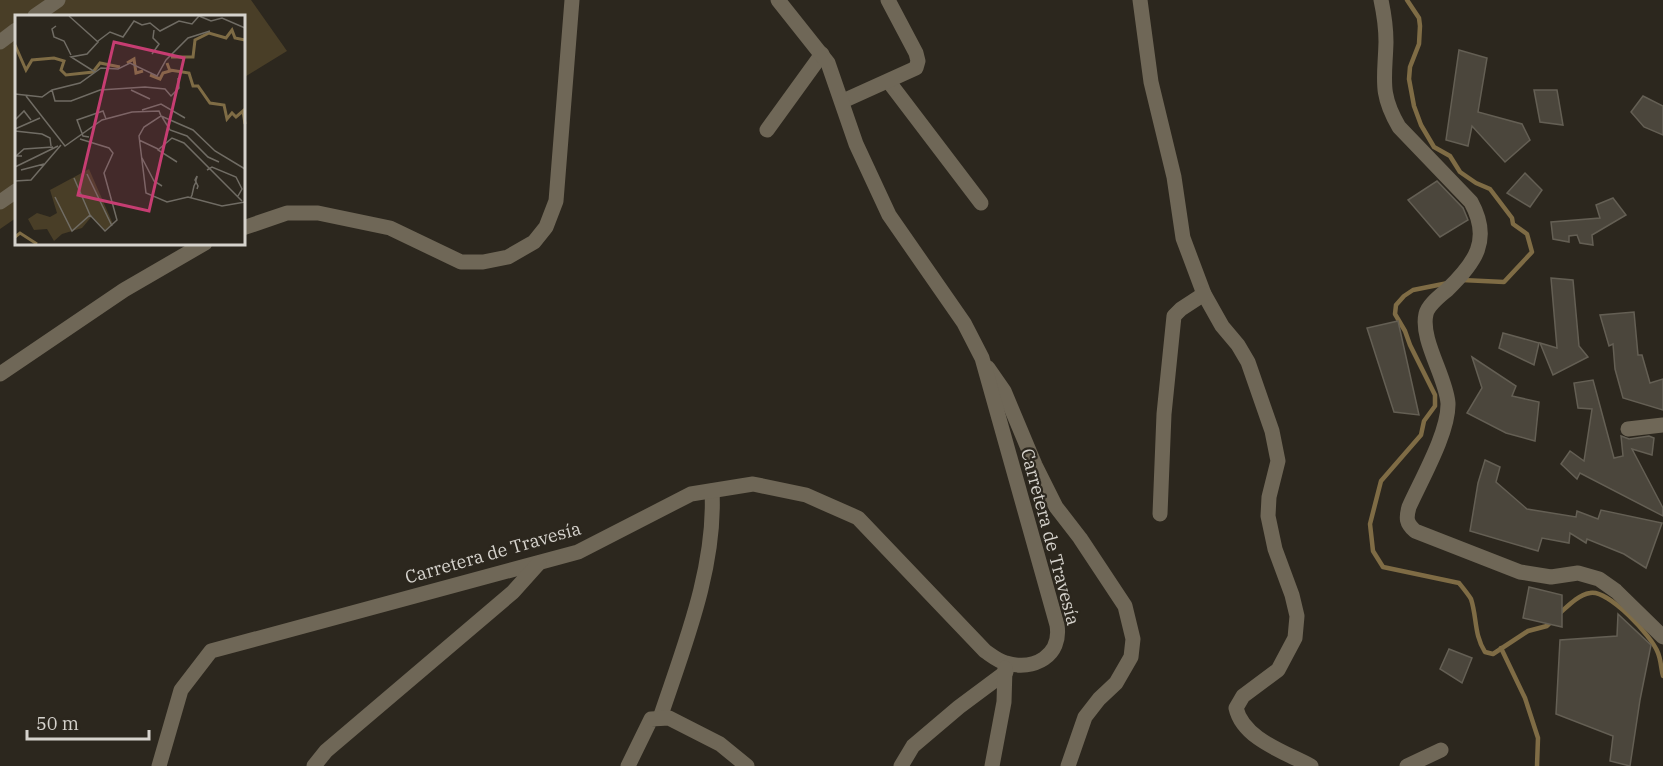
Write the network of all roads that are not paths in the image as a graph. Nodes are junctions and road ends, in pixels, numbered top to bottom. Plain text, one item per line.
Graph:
1 (58, 0) edge
2 (572, 0) edge
3 (778, 0) edge
4 (888, 0) edge
5 (1140, 0) edge
6 (1381, 0) edge
7 (36, 15) edge
8 (15, 31) edge
9 (0, 42) edge
10 (822, 54) junction
11 (889, 82) junction
12 (843, 101) junction
13 (767, 130) dead end
14 (15, 192) edge
15 (0, 202) edge
16 (981, 203) dead end
17 (244, 228) edge
18 (202, 244) edge
19 (1204, 294) junction
20 (981, 358) junction
21 (0, 374) edge
22 (1663, 425) edge
23 (1629, 429) dead end
24 (712, 491) junction
25 (1160, 514) dead end
26 (539, 563) junction
27 (1663, 637) edge
28 (1004, 667) junction
29 (660, 718) junction
30 (1441, 750) dead end
31 (159, 766) edge
32 (314, 766) edge
33 (628, 766) edge
34 (747, 766) edge
35 (901, 766) edge
36 (992, 766) edge
37 (1068, 766) edge
38 (1311, 766) edge
39 (1407, 766) edge

1 - 7 street
2 - 17 street
3 - 10 street, Carretera de Travesía
4 - 11 street
5 - 19 street
6 - 27 street
8 - 9 street
10 - 12 street, Carretera de Travesía
10 - 13 street
11 - 12 street
11 - 16 street
12 - 20 street, Carretera de Travesía
14 - 15 street
18 - 21 street
19 - 25 street
19 - 38 street
20 - 28 street, Carretera de Travesía
20 - 37 street
22 - 23 street
24 - 26 street, Carretera de Travesía
24 - 28 street, Carretera de Travesía
24 - 29 street
26 - 31 street, Carretera de Travesía
26 - 32 street
28 - 35 street
28 - 36 street
29 - 33 street
29 - 34 street
30 - 39 street

